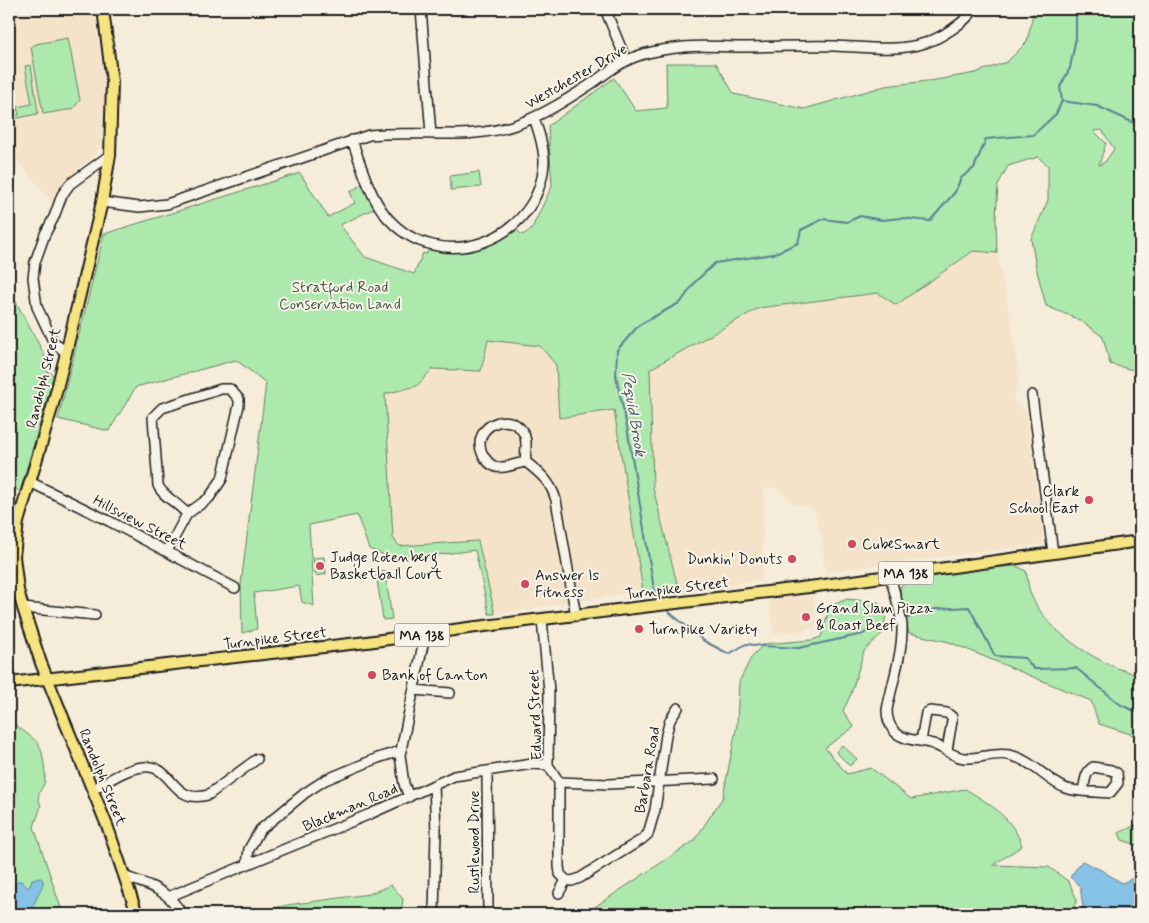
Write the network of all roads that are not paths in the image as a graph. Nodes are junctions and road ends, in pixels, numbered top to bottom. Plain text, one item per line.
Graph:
1 (103, 9) edge
2 (421, 9) edge
3 (606, 9) edge
4 (974, 9) edge
5 (626, 60) junction
6 (534, 118) junction
7 (432, 134) junction
8 (352, 140) junction
9 (110, 155) junction
10 (102, 202) junction
11 (66, 353) junction
12 (1032, 395) dead end
13 (526, 462) junction
14 (30, 482) junction
15 (187, 514) junction
16 (13, 524) edge
17 (1140, 541) edge
18 (167, 551) junction
19 (1053, 553) junction
20 (890, 576) junction
21 (235, 588) dead end
22 (23, 608) junction
23 (96, 615) dead end
24 (576, 616) junction
25 (542, 620) junction
26 (425, 635) junction
27 (47, 679) junction
28 (9, 683) edge
29 (414, 690) junction
30 (450, 693) dead end
31 (678, 708) dead end
32 (921, 741) junction
33 (947, 750) junction
34 (400, 751) junction
35 (257, 759) dead end
36 (548, 765) junction
37 (488, 771) junction
38 (714, 779) dead end
39 (559, 782) junction
40 (658, 782) junction
41 (434, 786) junction
42 (93, 789) junction
43 (1083, 791) dead end
44 (409, 797) junction
45 (247, 864) junction
46 (126, 878) junction
47 (566, 880) junction
48 (559, 893) dead end
49 (168, 897) junction
50 (137, 914) edge
51 (183, 914) edge
52 (434, 914) edge
53 (488, 914) edge

1 - 9 main road, Randolph Street
2 - 7 street
3 - 5 street
4 - 5 street, Westchester Drive
5 - 6 street, Westchester Drive
6 - 7 street, Westchester Drive
6 - 8 street
7 - 8 street, Westchester Drive
8 - 10 street, Westchester Drive
9 - 10 main road, Randolph Street
9 - 11 street
10 - 11 main road, Randolph Street
11 - 14 main road, Randolph Street
12 - 19 street
13 - 13 street
13 - 24 street
14 - 16 main road, Randolph Street
14 - 18 street, Hillsview Street
15 - 15 street
15 - 18 street
16 - 22 main road, Randolph Street
17 - 19 main road, Turnpike Street / MA 138
18 - 21 street, Hillsview Street
19 - 20 main road, Turnpike Street / MA 138
20 - 24 main road, Turnpike Street / MA 138
20 - 32 street
22 - 23 street
22 - 27 main road, Randolph Street
24 - 25 main road, Turnpike Street / MA 138
25 - 26 main road, Turnpike Street / MA 138
25 - 36 street, Edward Street
26 - 27 main road, Turnpike Street / MA 138
26 - 29 street
27 - 28 main road, Turnpike Street / MA 138
27 - 42 main road, Randolph Street
29 - 30 street
29 - 34 street
31 - 40 street, Barbara Road
32 - 33 street
32 - 33 street
33 - 43 street
34 - 44 street
34 - 45 street
35 - 42 street
36 - 37 street, Blackman Road
36 - 39 street, Edward Street
37 - 41 street, Blackman Road
37 - 53 street, Rustlewood Drive
38 - 40 street
39 - 40 street
39 - 47 street
40 - 47 street, Barbara Road
41 - 44 street, Blackman Road
41 - 52 street
42 - 46 main road, Randolph Street
44 - 45 street, Blackman Road
45 - 49 street, Blackman Road
46 - 49 street
46 - 50 main road, Randolph Street
47 - 48 street
49 - 51 street

